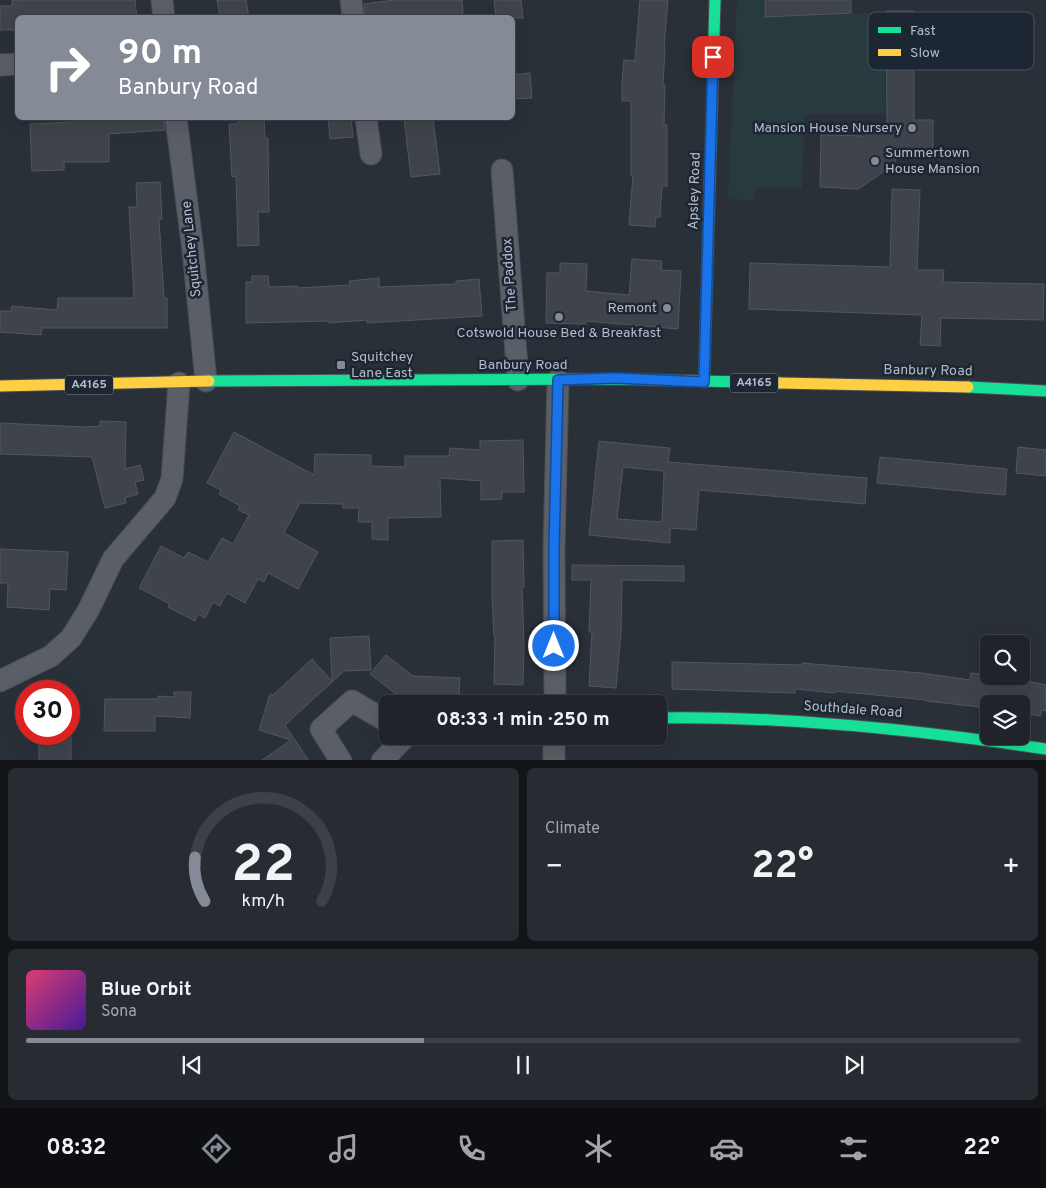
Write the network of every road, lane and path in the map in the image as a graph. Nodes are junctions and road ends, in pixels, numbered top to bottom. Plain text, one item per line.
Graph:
1 (162, 0) edge
2 (351, 0) edge
3 (715, 0) edge
4 (164, 15) edge
5 (353, 15) edge
6 (15, 64) edge
7 (0, 65) edge
8 (176, 120) edge
9 (366, 120) edge
10 (371, 154) dead end
11 (502, 170) dead end
12 (518, 380) junction
13 (558, 380) junction
14 (206, 381) junction
15 (704, 382) junction
16 (179, 383) junction
17 (0, 386) edge
18 (1046, 391) edge
19 (0, 681) edge
20 (555, 695) edge
21 (379, 717) edge
22 (667, 718) edge
23 (397, 745) edge
24 (554, 745) edge
25 (1046, 749) edge
26 (341, 760) edge
27 (382, 760) edge
28 (554, 760) edge

1 - 4 street
2 - 5 street
3 - 15 main road, Apsley Road
6 - 7 street
8 - 14 street, Squitchey Lane
9 - 10 street
11 - 12 street, The Paddox
12 - 13 main road, Banbury Road / A4165
12 - 14 main road, Banbury Road / A4165
13 - 15 main road, Banbury Road / A4165
13 - 20 street
14 - 16 main road, Banbury Road / A4165
15 - 18 main road, Banbury Road / A4165
16 - 17 main road, Banbury Road / A4165
16 - 19 street
21 - 26 street
22 - 25 main road, Southdale Road
23 - 27 street
24 - 28 street

